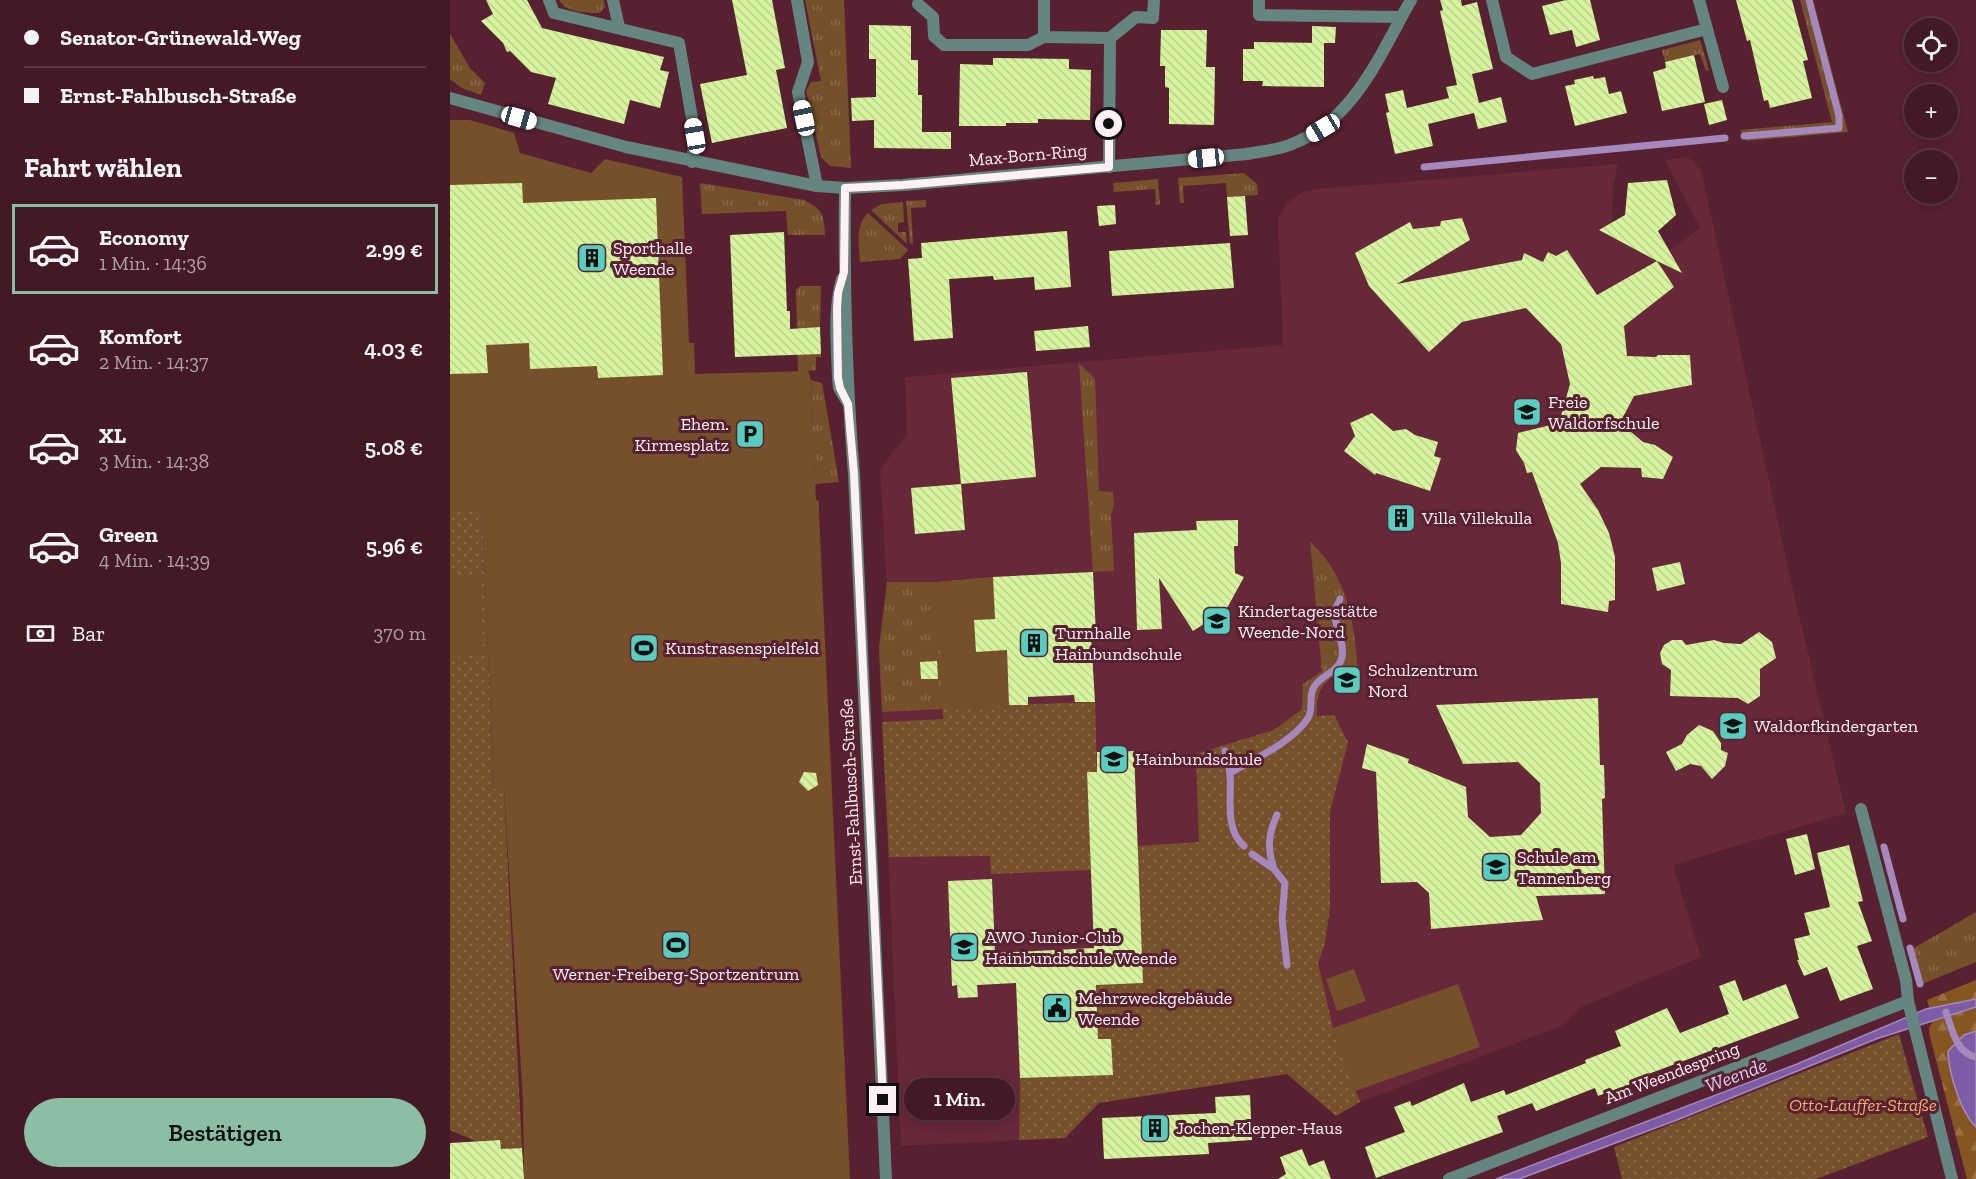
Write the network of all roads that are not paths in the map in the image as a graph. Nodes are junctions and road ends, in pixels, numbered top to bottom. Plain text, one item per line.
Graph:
1 (549, 0) edge
2 (613, 0) edge
3 (797, 0) edge
4 (1044, 0) edge
5 (1154, 0) edge
6 (1259, 0) edge
7 (1411, 0) edge
8 (1492, 0) edge
9 (1699, 0) edge
10 (918, 4) dead end
11 (1401, 17) junction
12 (619, 27) junction
13 (1707, 29) junction
14 (1044, 37) junction
15 (1110, 38) junction
16 (1724, 87) dead end
17 (450, 98) edge
18 (692, 162) junction
19 (1109, 167) junction
20 (817, 186) junction
21 (845, 188) junction
22 (1861, 809) dead end
23 (1909, 1004) junction
24 (886, 1179) edge
25 (1449, 1179) edge
26 (1952, 1179) edge

1 - 12 street
2 - 12 street
3 - 20 street
4 - 14 street
5 - 15 street
6 - 11 street
7 - 11 street, Max-Born-Ring
8 - 13 street
9 - 13 street
10 - 14 street
11 - 19 street, Max-Born-Ring
12 - 18 street
13 - 16 street
14 - 15 street
15 - 19 street
17 - 18 street, Max-Born-Ring
18 - 20 street, Max-Born-Ring
19 - 21 street, Max-Born-Ring
20 - 21 street, Max-Born-Ring
21 - 24 street, Ernst-Fahlbusch-Straße
22 - 23 street
23 - 25 street, Am Weendespring
23 - 26 street

